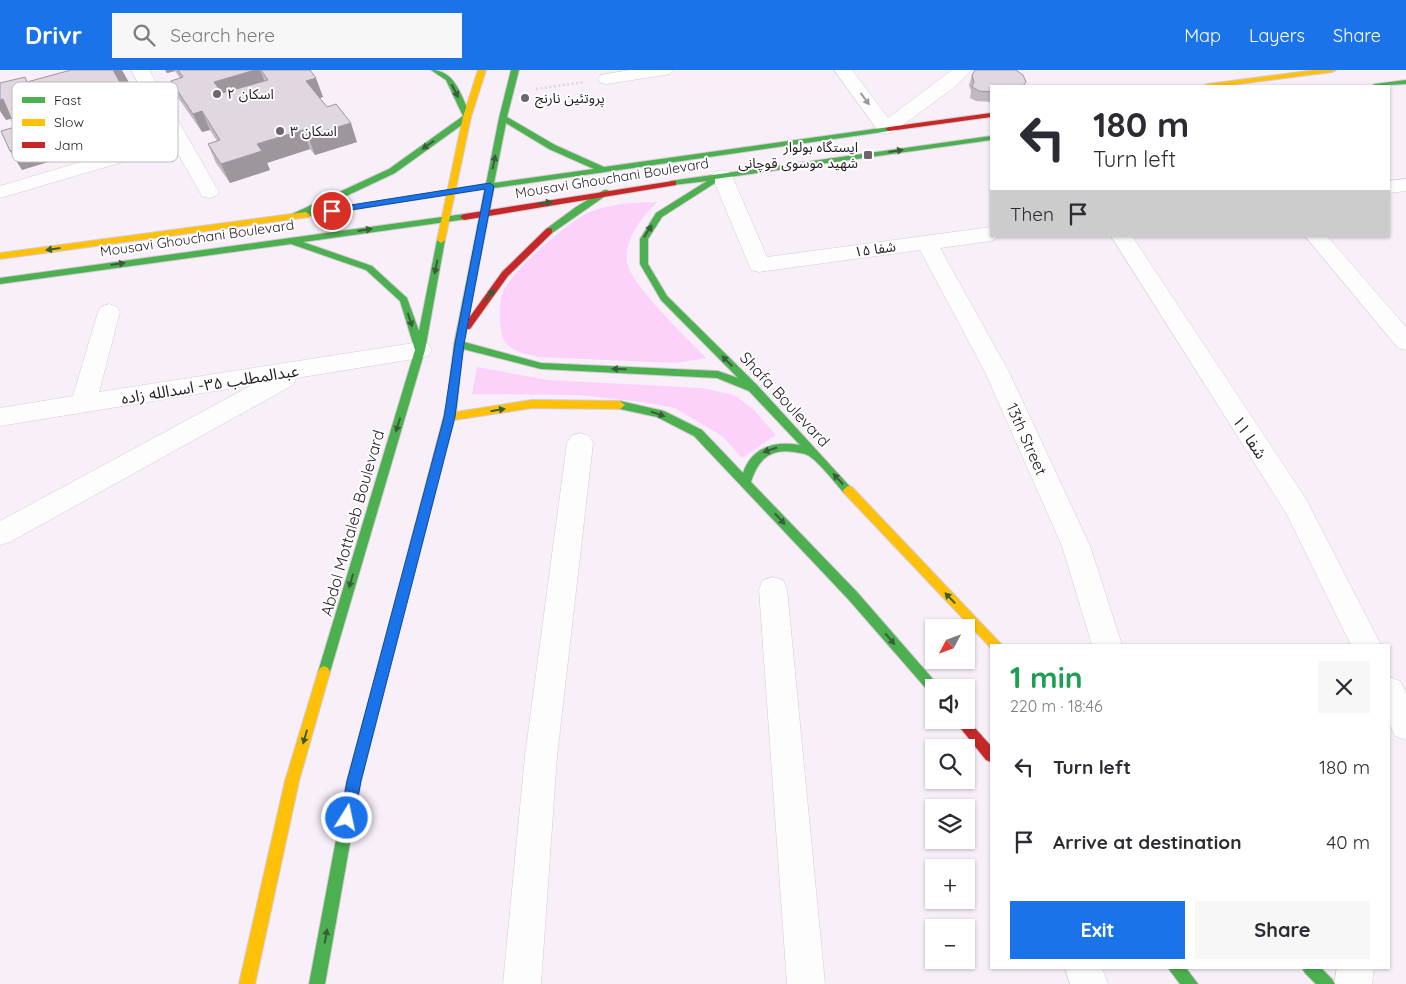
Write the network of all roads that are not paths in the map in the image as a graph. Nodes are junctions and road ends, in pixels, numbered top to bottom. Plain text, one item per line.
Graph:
1 (140, 70) edge
2 (435, 70) edge
3 (482, 70) edge
4 (515, 70) edge
5 (664, 70) edge
6 (843, 70) edge
7 (963, 70) edge
8 (1332, 70) edge
9 (607, 79) road end
10 (147, 82) edge
11 (1406, 82) edge
12 (1216, 85) edge
13 (1383, 85) edge
14 (990, 115) edge
15 (468, 117) junction
16 (503, 118) junction
17 (886, 128) junction
18 (990, 138) edge
19 (179, 139) edge
20 (101, 162) edge
21 (603, 170) junction
22 (722, 176) junction
23 (1406, 185) edge
24 (490, 186) junction
25 (1390, 187) edge
26 (0, 192) edge
27 (209, 192) dead end
28 (607, 192) junction
29 (450, 193) junction
30 (484, 214) junction
31 (293, 217) junction
32 (445, 219) junction
33 (990, 234) edge
34 (1122, 237) edge
35 (1316, 237) edge
36 (289, 240) junction
37 (926, 242) junction
38 (0, 256) edge
39 (81, 257) junction
40 (0, 281) edge
41 (109, 312) dead end
42 (460, 339) junction
43 (1406, 342) edge
44 (420, 350) junction
45 (301, 369) junction
46 (753, 388) junction
47 (83, 404) junction
48 (0, 417) edge
49 (450, 417) junction
50 (580, 443) dead end
51 (814, 453) junction
52 (745, 483) junction
53 (0, 534) edge
54 (773, 589) dead end
55 (995, 644) edge
56 (1107, 644) edge
57 (1365, 644) edge
58 (925, 679) edge
59 (1390, 693) edge
60 (1406, 725) edge
61 (968, 729) edge
62 (990, 755) edge
63 (1084, 969) edge
64 (1177, 969) edge
65 (1311, 969) edge
66 (1356, 969) edge
67 (247, 984) edge
68 (317, 984) edge
69 (522, 984) edge
70 (806, 984) edge
71 (1089, 984) edge
72 (1190, 984) edge
73 (1326, 984) edge
74 (1353, 984) edge

1 - 10 street
2 -> 15 street
3 - 15 street, Abdol Mottaleb Boulevard
4 - 16 street
5 - 9 street
6 -> 17 street
7 - 17 street
8 - 12 street
11 - 13 street
14 - 17 street, Mousavi Ghouchani Boulevard
15 - 29 street, Abdol Mottaleb Boulevard
15 -> 31 street
16 - 21 street
24 -> 16 street
17 - 21 street, Mousavi Ghouchani Boulevard
22 -> 18 street, Mousavi Ghouchani Boulevard
19 - 27 street
20 - 26 street
21 - 24 street, Mousavi Ghouchani Boulevard
22 - 28 street, Mousavi Ghouchani Boulevard
22 - 37 street, شفا ۱۵
46 -> 22 street, Shafa Boulevard
23 - 25 street
24 - 29 street, Mousavi Ghouchani Boulevard
24 - 30 street
30 -> 28 street, Mousavi Ghouchani Boulevard
42 -> 28 street
29 - 31 street, Mousavi Ghouchani Boulevard
29 - 32 street, Abdol Mottaleb Boulevard
30 - 32 street, Mousavi Ghouchani Boulevard
30 - 42 street
31 - 39 street, Mousavi Ghouchani Boulevard
36 -> 32 street, Mousavi Ghouchani Boulevard
32 -> 44 street, Abdol Mottaleb Boulevard
33 - 37 street, شفا ۱۵
34 - 57 street, شفا ۱۱
35 - 43 street
39 -> 36 street, Mousavi Ghouchani Boulevard
36 -> 44 street
37 - 56 street, 13th Street
39 -> 38 street, Mousavi Ghouchani Boulevard
39 - 40 street, Mousavi Ghouchani Boulevard
41 - 47 street
46 -> 42 street
42 - 49 street
44 - 45 street, عبدالمطلب ۳۵- اسدالله زاده
44 -> 67 street, Abdol Mottaleb Boulevard
45 - 47 street, عبدالمطلب ۳۵- اسدالله زاده
45 - 53 street
46 - 51 street, Shafa Boulevard
47 - 48 street, عبدالمطلب ۳۵- اسدالله زاده
49 -> 52 street
68 -> 49 street
50 - 69 street
51 -> 52 street
55 -> 51 street, Shafa Boulevard
52 -> 58 street
54 - 70 street
59 - 60 street
61 - 62 street
63 - 71 street
64 - 72 street
65 - 73 street
66 - 74 street

